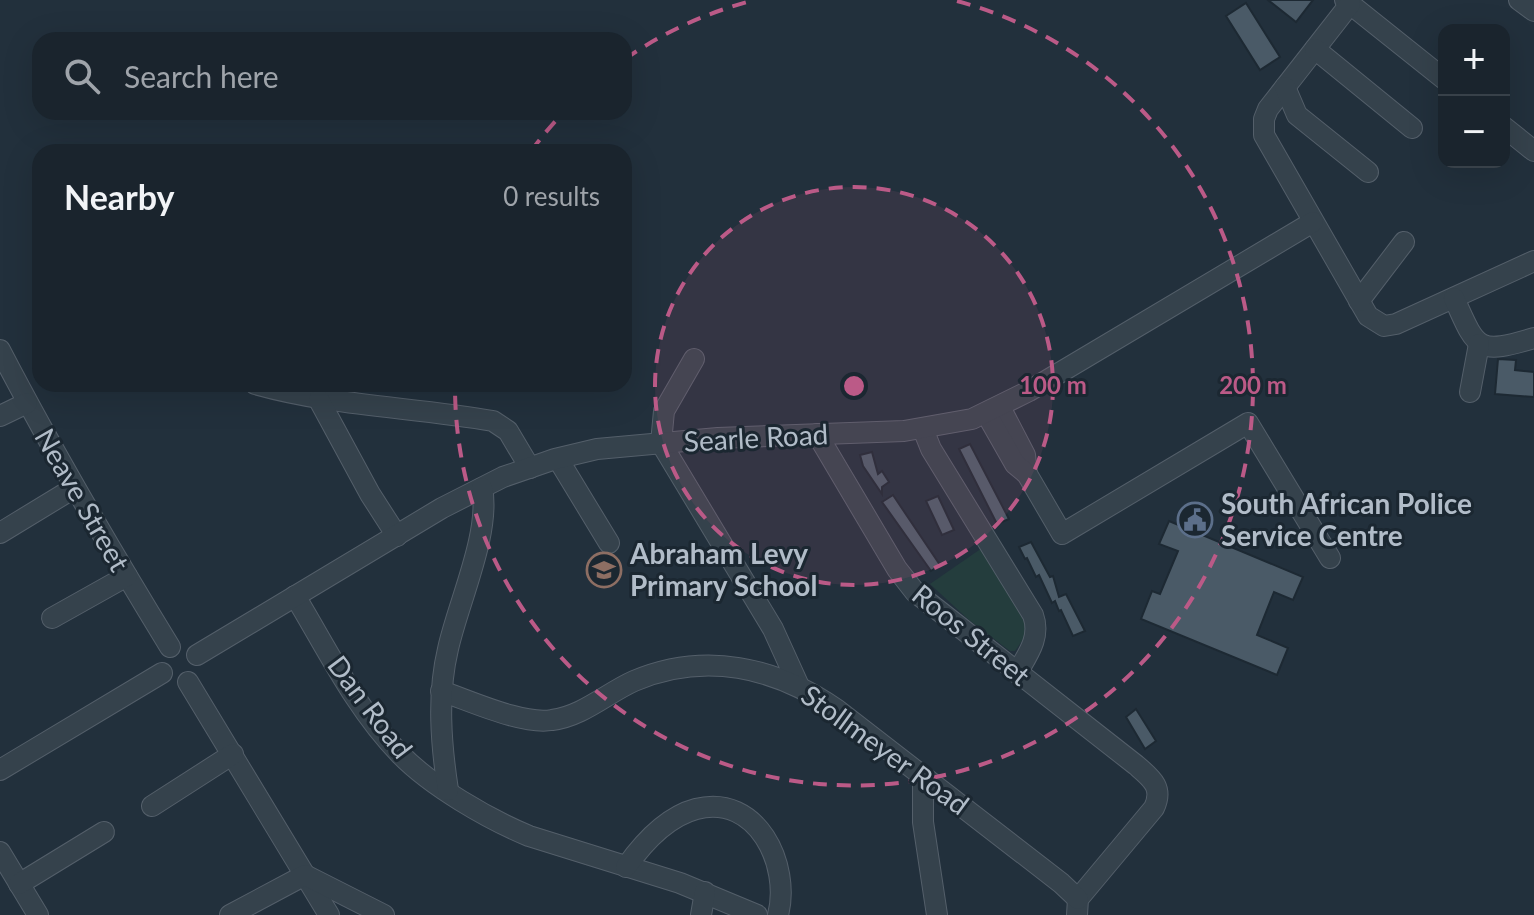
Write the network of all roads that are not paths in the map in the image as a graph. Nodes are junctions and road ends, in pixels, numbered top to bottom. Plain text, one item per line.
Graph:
1 (1519, 0) edge
2 (1348, 2) edge
3 (1534, 11) edge
4 (1315, 49) junction
5 (1438, 74) edge
6 (1285, 87) junction
7 (1412, 128) dead end
8 (1510, 132) edge
9 (1534, 151) edge
10 (1368, 172) dead end
11 (1313, 222) junction
12 (1404, 242) dead end
13 (1534, 261) edge
14 (1454, 298) junction
15 (1359, 301) junction
16 (1534, 338) edge
17 (1479, 344) junction
18 (0, 350) edge
19 (694, 359) dead end
20 (287, 392) edge
21 (1470, 392) dead end
22 (319, 400) junction
23 (27, 403) junction
24 (993, 410) junction
25 (0, 416) edge
26 (923, 429) junction
27 (817, 434) junction
28 (661, 443) junction
29 (558, 459) junction
30 (530, 468) junction
31 (74, 488) junction
32 (482, 488) junction
33 (0, 533) edge
34 (397, 536) junction
35 (609, 543) dead end
36 (1330, 558) dead end
37 (127, 576) junction
38 (295, 596) junction
39 (52, 618) dead end
40 (170, 647) junction
41 (197, 655) junction
42 (162, 673) junction
43 (1017, 673) junction
44 (188, 682) junction
45 (798, 684) junction
46 (441, 691) junction
47 (233, 754) junction
48 (0, 770) edge
49 (923, 777) junction
50 (448, 790) junction
51 (152, 806) dead end
52 (104, 832) dead end
53 (0, 852) edge
54 (626, 867) junction
55 (305, 875) junction
56 (19, 884) junction
57 (705, 892) junction
58 (1078, 907) edge
59 (38, 915) edge
60 (230, 915) edge
61 (329, 915) edge
62 (384, 915) edge
63 (701, 915) edge
64 (757, 915) edge
65 (778, 915) edge
66 (937, 915) edge

1 - 3 street
2 - 4 street
2 - 5 street
4 - 6 street
4 - 7 street
6 - 10 street
6 - 11 street
8 - 9 street
11 - 15 street
11 - 24 street, Searle Road
12 - 15 street
13 - 14 street
14 - 15 street
14 - 17 street
16 - 17 street
17 - 21 street
18 - 23 street, Neave Street
19 - 28 street
20 - 22 street
22 - 30 street
22 - 34 street
23 - 25 street
23 - 31 street, Neave Street
24 - 26 street, Searle Road
24 - 36 street
26 - 27 street, Searle Road
26 - 43 street
27 - 28 street, Searle Road
27 - 43 street, Roos Street
28 - 29 street, Searle Road
28 - 45 street
29 - 30 street, Searle Road
29 - 35 street
30 - 32 street, Searle Road
31 - 33 street
31 - 37 street, Neave Street
32 - 34 street, Searle Road
32 - 46 street
34 - 38 street, Searle Road
37 - 39 street
37 - 40 street, Neave Street
38 - 41 street, Searle Road
38 - 50 street, Dan Road
40 - 41 street
40 - 42 street
41 - 44 street
42 - 44 street
42 - 48 street
43 - 58 street, Roos Street
44 - 47 street
45 - 46 street, Stollmeyer Road
45 - 49 street, Stollmeyer Road
46 - 50 street
47 - 51 street
47 - 55 street
49 - 58 street, Stollmeyer Road
49 - 66 street
50 - 54 street, Dan Road
52 - 56 street
53 - 56 street
54 - 57 street, Dan Road
54 - 65 street
55 - 60 street
55 - 61 street
55 - 62 street
56 - 59 street
57 - 63 street
57 - 64 street, Dan Road

